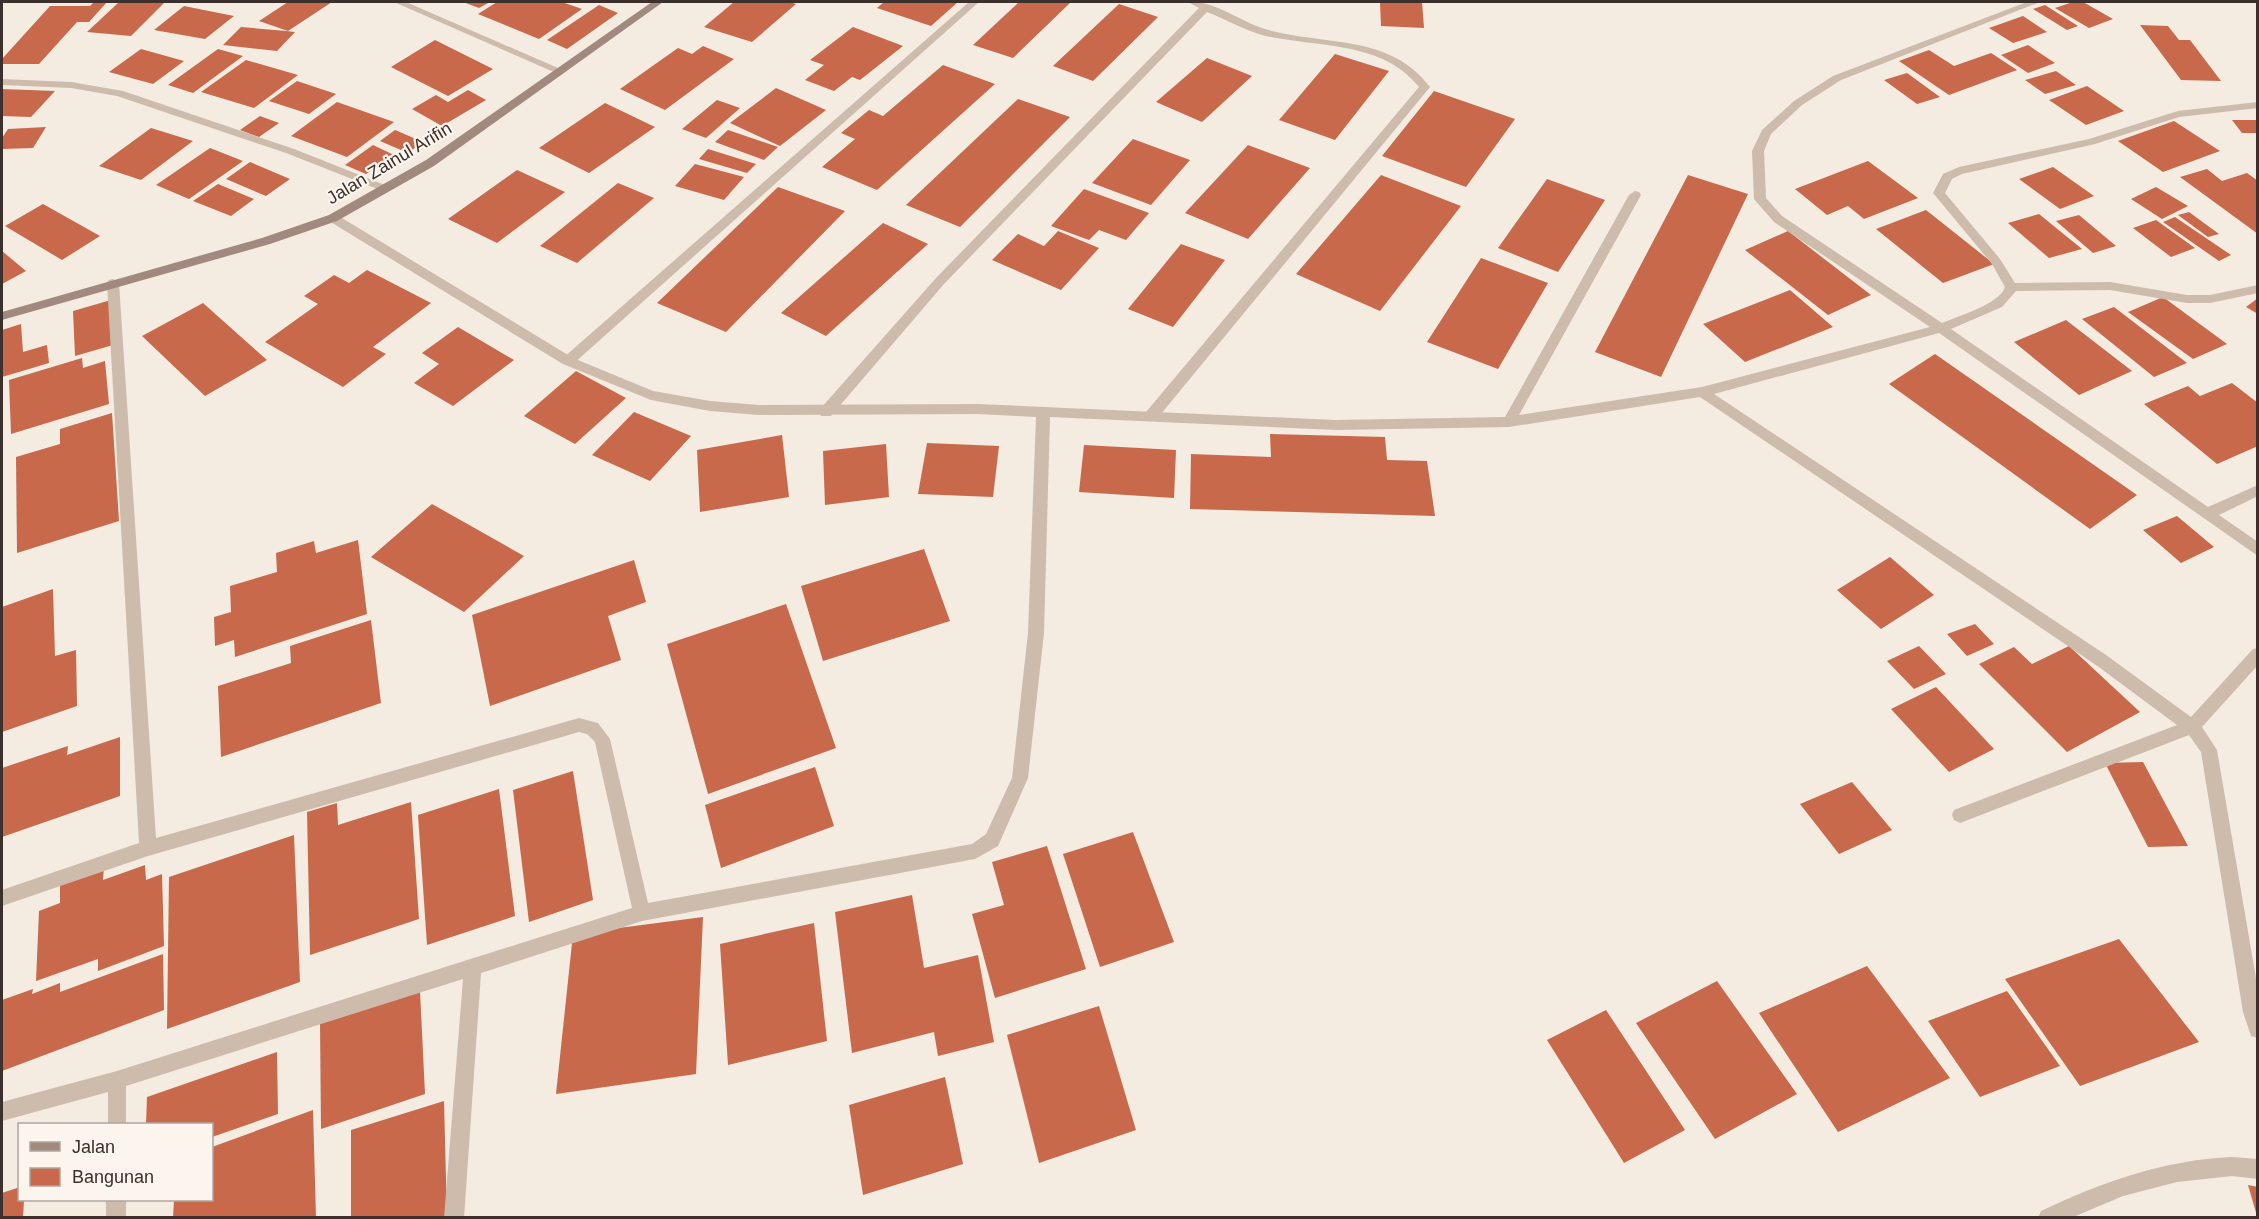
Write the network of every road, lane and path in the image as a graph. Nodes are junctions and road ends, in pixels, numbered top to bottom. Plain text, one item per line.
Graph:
1 (399, 2) edge
2 (658, 2) edge
3 (974, 2) edge
4 (1193, 2) edge
5 (2035, 2) edge
6 (1206, 7) junction
7 (560, 71) junction
8 (2, 82) edge
9 (2258, 105) edge
10 (384, 187) junction
11 (1635, 195) dead end
12 (333, 218) junction
13 (113, 283) junction
14 (2011, 287) junction
15 (2258, 289) edge
16 (2, 316) edge
17 (1941, 328) junction
18 (568, 361) junction
19 (1702, 392) junction
20 (826, 412) junction
21 (1043, 412) junction
22 (1151, 416) junction
23 (1509, 422) junction
24 (2258, 490) edge
25 (2209, 513) junction
26 (2258, 550) edge
27 (2258, 654) edge
28 (2192, 727) junction
29 (1960, 815) dead end
30 (148, 848) junction
31 (2, 898) edge
32 (642, 913) junction
33 (473, 964) junction
34 (2258, 1029) edge
35 (117, 1080) junction
36 (2, 1112) edge
37 (117, 1123) edge
38 (2258, 1169) edge
39 (116, 1201) edge
40 (116, 1218) edge
41 (454, 1218) edge
42 (2048, 1218) edge

1 - 7 street
2 - 7 street, Jalan Zainul Arifin
3 - 18 street
4 - 6 street
5 - 17 street
6 - 20 street
6 - 22 street
7 - 10 street, Jalan Zainul Arifin
8 - 10 street
9 - 14 street
10 - 12 street, Jalan Zainul Arifin
11 - 23 street
12 - 13 street, Jalan Zainul Arifin
12 - 18 street
13 - 16 street, Jalan Zainul Arifin
13 - 30 street
14 - 15 street
14 - 17 street
17 - 19 street
17 - 25 street
18 - 20 street
19 - 23 street
19 - 28 street
20 - 21 street
21 - 22 street
21 - 32 street
22 - 23 street
24 - 25 street
25 - 26 street
27 - 28 street
28 - 29 street
28 - 34 street
30 - 31 street
30 - 32 street
32 - 33 street
33 - 35 street
33 - 41 street
35 - 36 street
35 - 37 street
38 - 42 street
39 - 40 street

